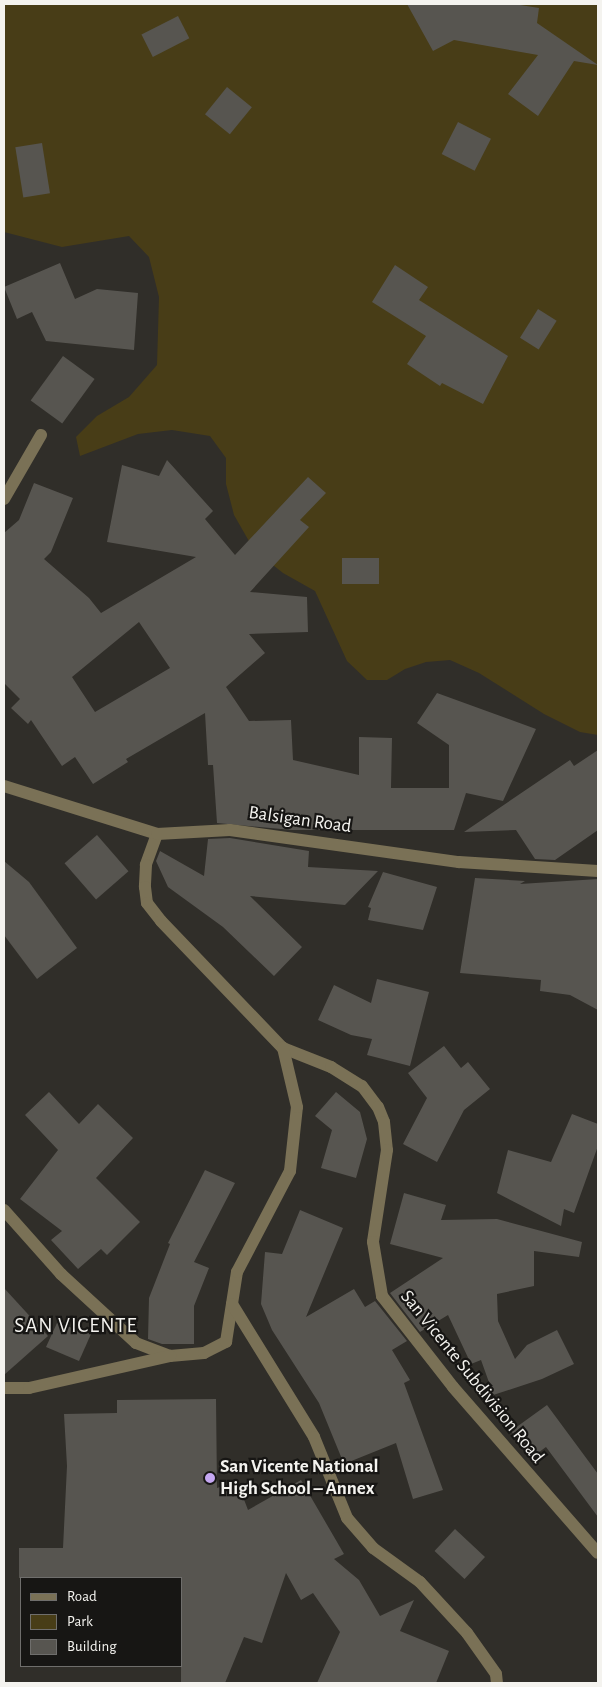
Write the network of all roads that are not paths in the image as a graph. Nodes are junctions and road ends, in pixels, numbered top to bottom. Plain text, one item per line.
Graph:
1 (41, 435) dead end
2 (4, 499) edge
3 (4, 786) edge
4 (157, 834) junction
5 (598, 871) edge
6 (283, 1048) junction
7 (4, 1210) edge
8 (232, 1304) junction
9 (170, 1356) junction
10 (4, 1388) edge
11 (598, 1553) edge
12 (498, 1683) edge

1 - 2 street
3 - 4 street, Balsigan Road
4 - 5 street, Balsigan Road
4 - 6 street, San Vicente Subdivision Road
6 - 8 street
6 - 11 street, San Vicente Subdivision Road
7 - 9 street
8 - 9 street
8 - 12 street
9 - 10 street

